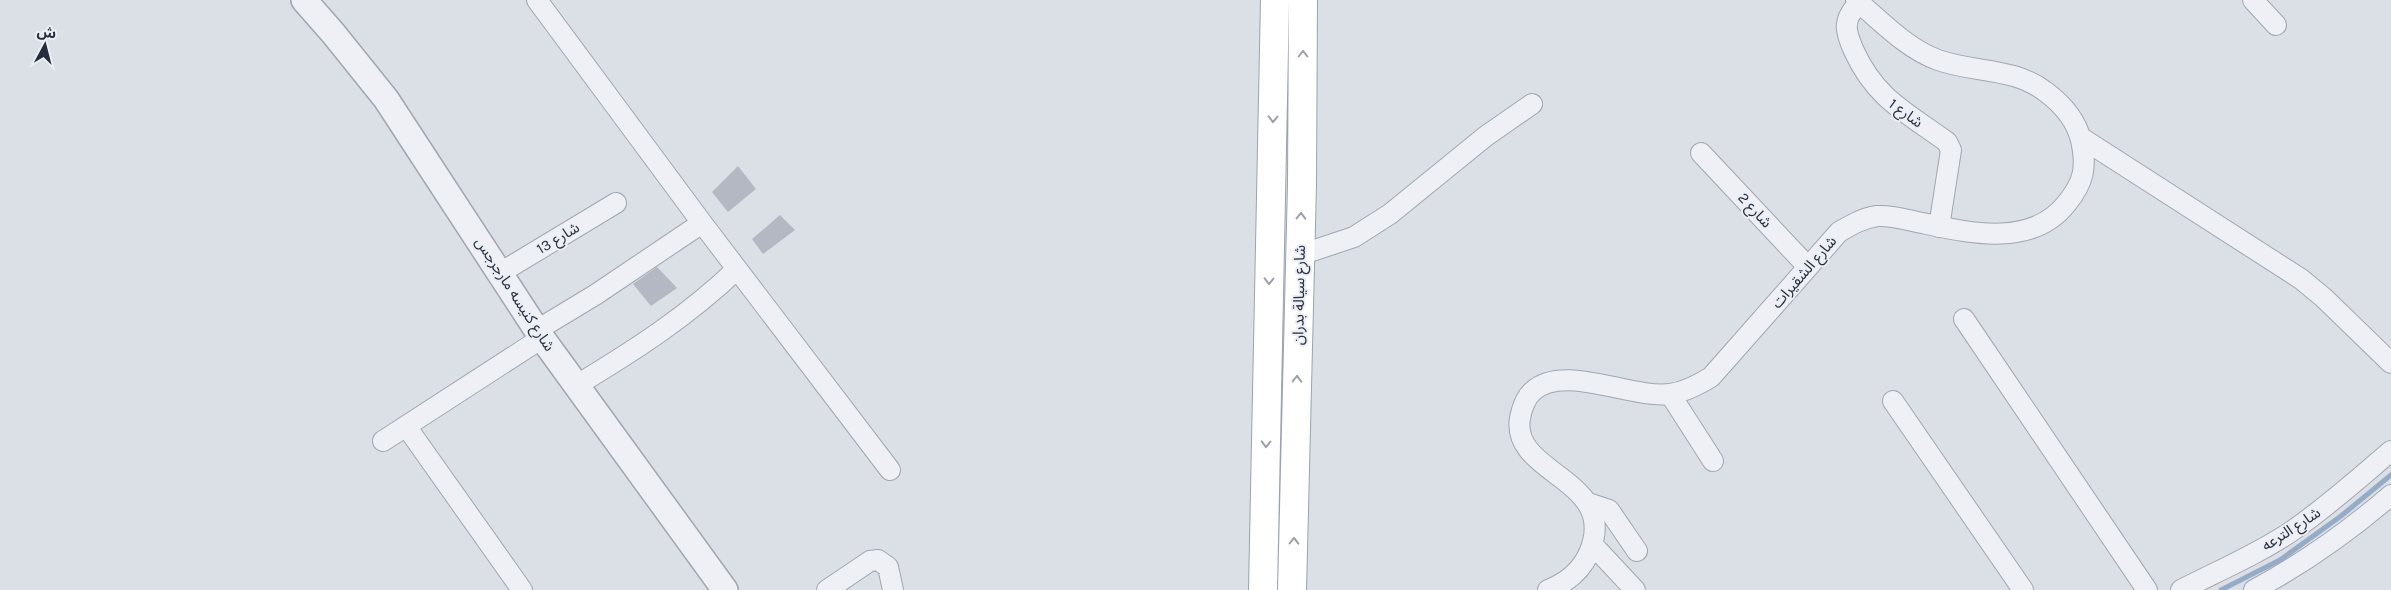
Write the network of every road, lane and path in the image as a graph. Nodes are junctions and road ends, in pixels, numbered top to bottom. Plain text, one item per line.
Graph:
1 (304, 0) edge
2 (537, 0) edge
3 (1275, 0) edge
4 (1303, 0) edge
5 (2253, 0) edge
6 (1858, 1) edge
7 (2276, 25) dead end
8 (1532, 104) dead end
9 (2080, 138) junction
10 (1701, 154) dead end
11 (1302, 185) junction
12 (1271, 194) junction
13 (616, 203) dead end
14 (702, 223) junction
15 (1940, 227) junction
16 (1300, 255) junction
17 (1808, 267) junction
18 (737, 269) junction
19 (500, 273) junction
20 (1964, 319) dead end
21 (540, 334) junction
22 (2391, 363) edge
23 (577, 385) junction
24 (1670, 394) junction
25 (1893, 402) dead end
26 (406, 426) junction
27 (383, 441) dead end
28 (2391, 451) edge
29 (1713, 461) dead end
30 (890, 470) dead end
31 (2391, 495) edge
32 (1588, 503) junction
33 (1592, 544) junction
34 (1637, 551) dead end
35 (522, 590) edge
36 (724, 590) edge
37 (827, 590) edge
38 (893, 590) edge
39 (1263, 590) edge
40 (1292, 590) edge
41 (1548, 590) edge
42 (1635, 590) edge
43 (2023, 590) edge
44 (2147, 590) edge
45 (2181, 590) edge
46 (2254, 590) edge

1 - 19 street, شارع كنيسه مارجرجس
2 - 14 street
3 -> 12 main road, شارع سيالة بدران
11 -> 4 main road, شارع سيالة بدران
5 - 7 street
6 - 9 street, شارع الشقيرات
6 - 15 street, شارع 1
8 - 16 street
9 - 15 street, شارع الشقيرات
9 - 22 street
10 - 17 street, شارع 2
11 - 12 main road
16 -> 11 main road, شارع سيالة بدران
12 -> 39 main road, شارع سيالة بدران
13 - 19 street, شارع 13
14 - 18 street
14 - 21 street
15 - 17 street, شارع الشقيرات
40 -> 16 main road, شارع سيالة بدران
17 - 24 street, شارع الشقيرات
18 - 23 street
18 - 30 street
19 - 21 street, شارع كنيسه مارجرجس
20 - 44 street
21 - 23 street, شارع كنيسه مارجرجس
21 - 26 street
23 - 36 street, شارع كنيسه مارجرجس
24 - 29 street
24 - 32 street, شارع الشقيرات
25 - 43 street
26 - 27 street
26 - 35 street
28 - 45 street, شارع الترعه
31 - 46 street
32 - 33 street, شارع الشقيرات
32 - 34 street
33 - 41 street, شارع الشقيرات
33 - 42 street
37 - 38 street

